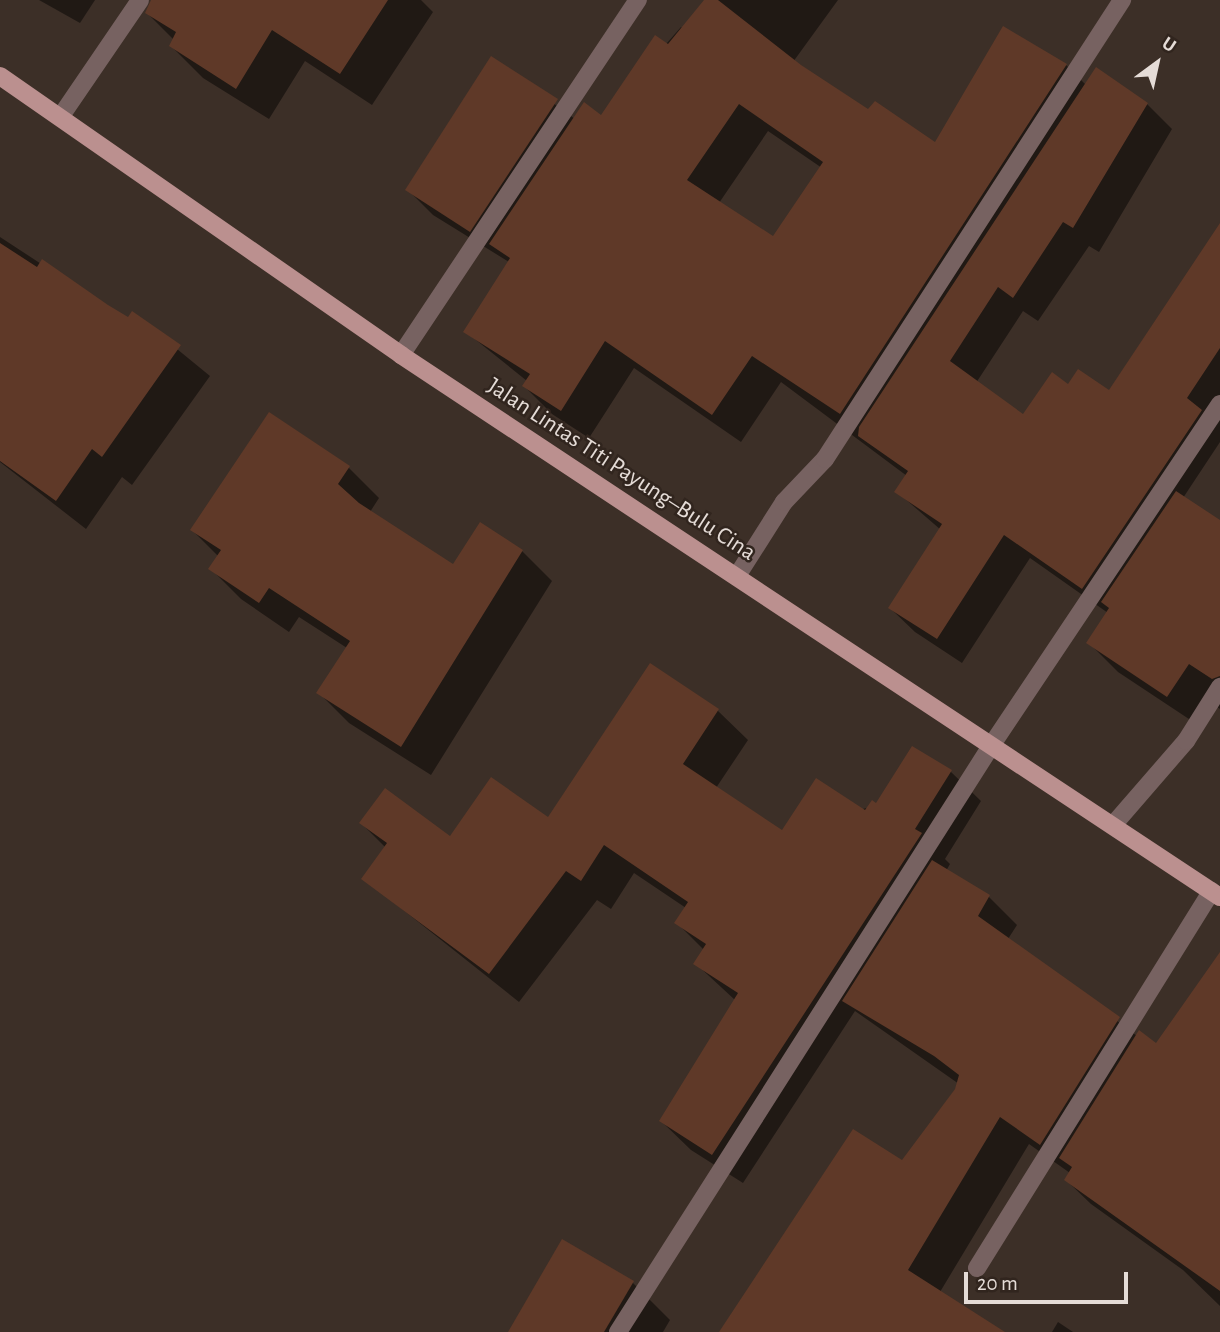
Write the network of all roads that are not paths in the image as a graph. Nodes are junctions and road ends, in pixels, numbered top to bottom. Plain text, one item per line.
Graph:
1 (139, 0) edge
2 (638, 0) edge
3 (1122, 0) edge
4 (0, 76) edge
5 (61, 116) junction
6 (401, 355) junction
7 (1220, 404) edge
8 (737, 576) junction
9 (1220, 687) edge
10 (993, 743) junction
11 (1114, 824) junction
12 (1216, 894) edge
13 (977, 1268) dead end
14 (618, 1332) edge

1 - 5 street
2 - 6 street
3 - 8 street
4 - 5 main road, Jalan Lintas Titi Payung–Bulu Cina
5 - 6 main road, Jalan Lintas Titi Payung–Bulu Cina
6 - 8 main road, Jalan Lintas Titi Payung–Bulu Cina
7 - 10 street
8 - 10 main road, Jalan Lintas Titi Payung–Bulu Cina
9 - 11 street
10 - 11 main road, Jalan Lintas Titi Payung–Bulu Cina
10 - 14 street
11 - 12 main road, Jalan Lintas Titi Payung–Bulu Cina
12 - 13 street

